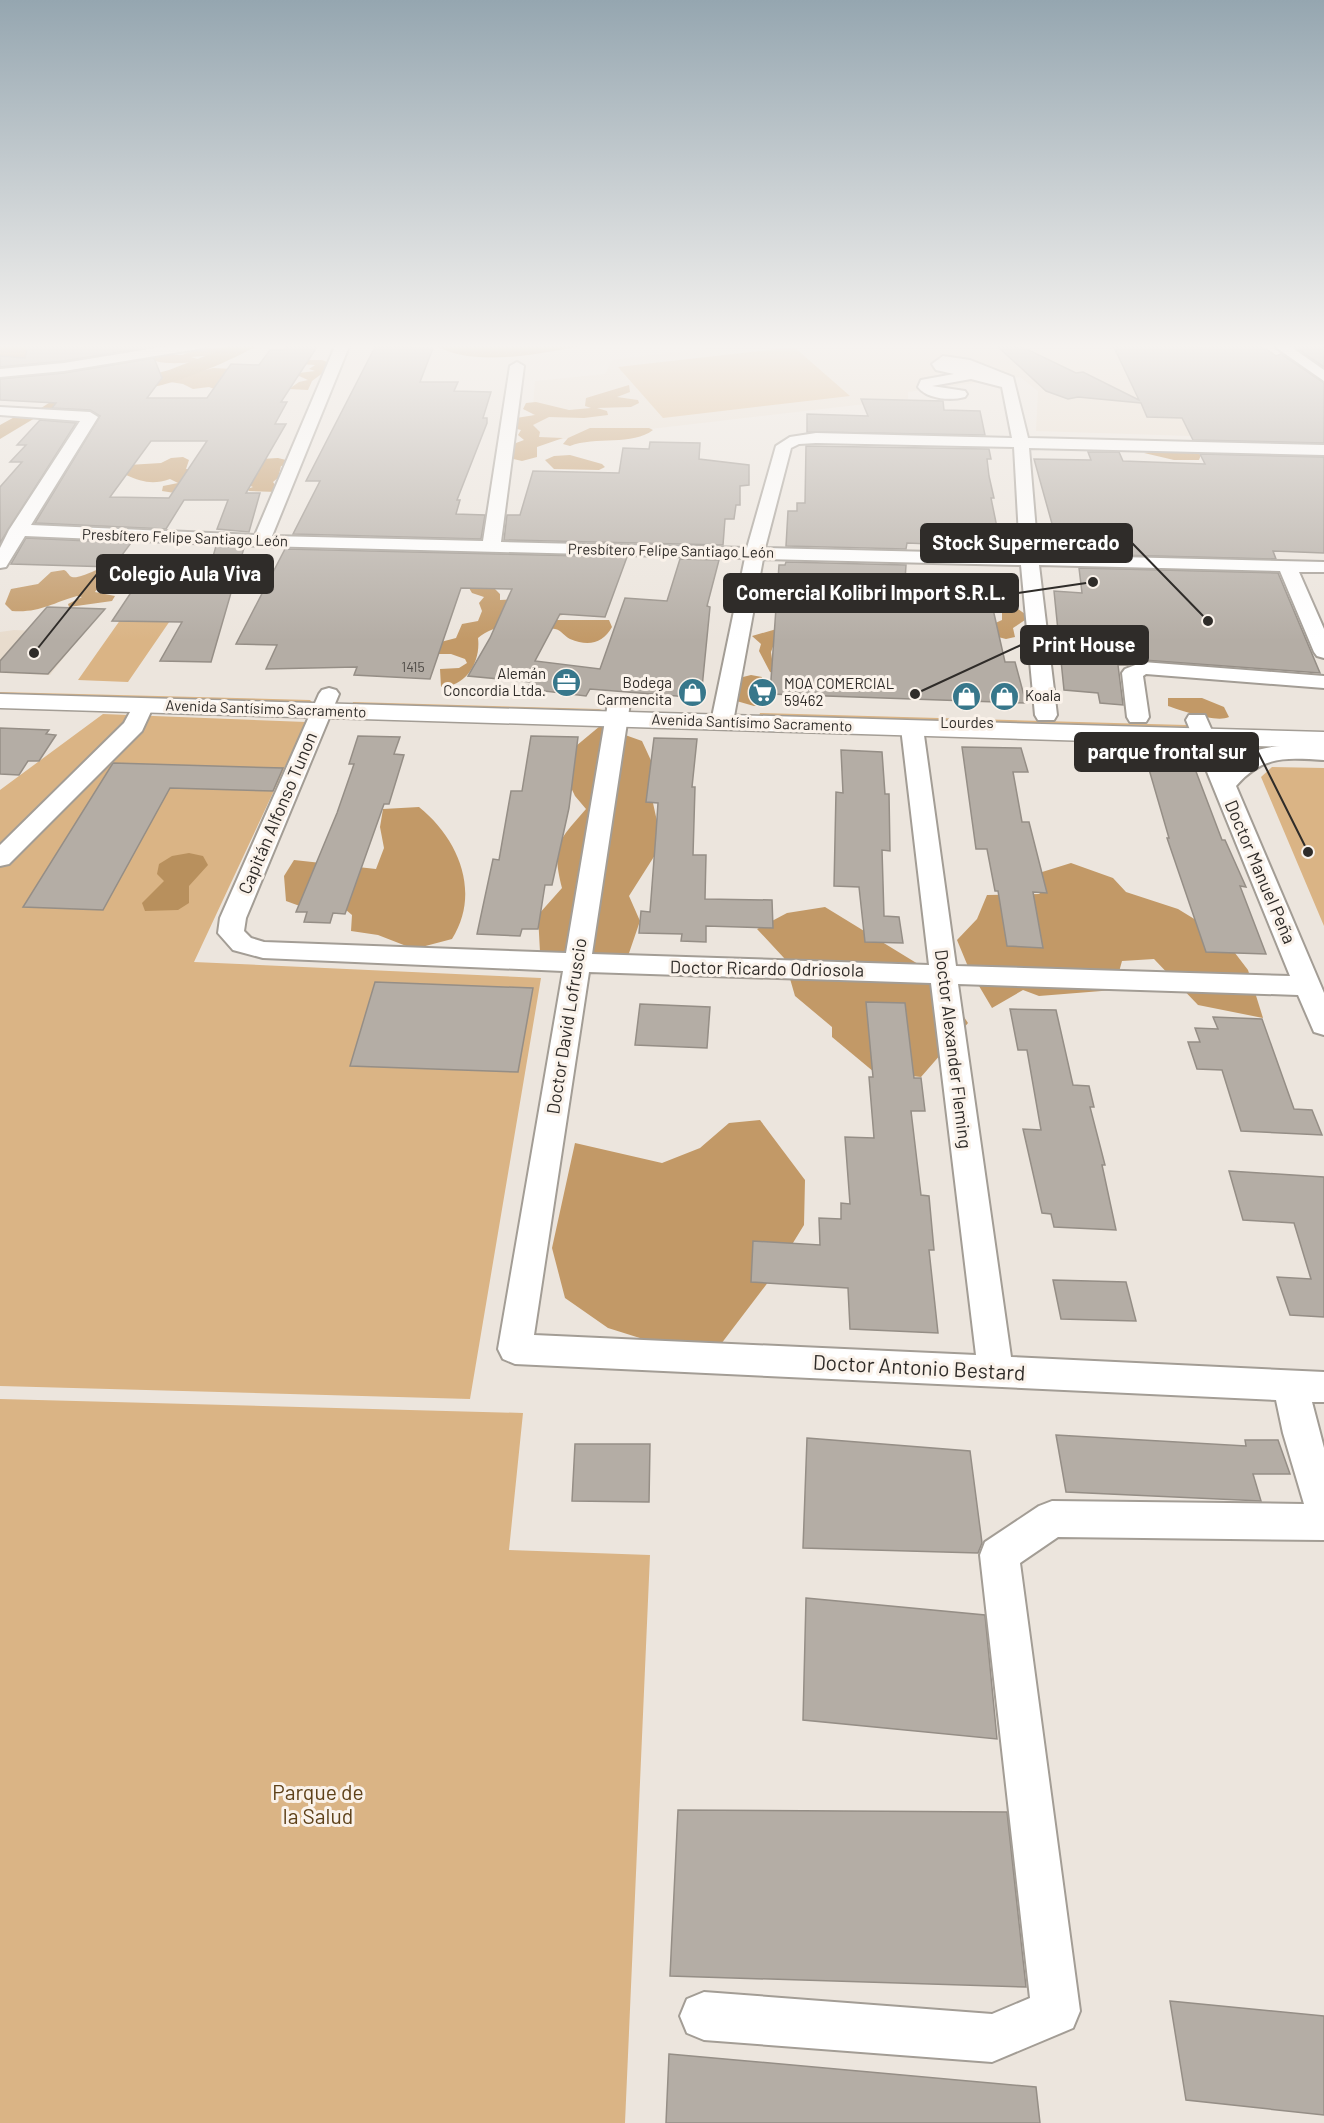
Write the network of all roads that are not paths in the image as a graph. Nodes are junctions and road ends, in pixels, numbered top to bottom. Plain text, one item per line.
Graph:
1 (73, 443) edge
2 (302, 443) edge
3 (505, 443) edge
4 (789, 443) edge
5 (1021, 443) edge
6 (1062, 443) edge
7 (1324, 450) edge
8 (18, 530) junction
9 (261, 541) junction
10 (491, 547) junction
11 (755, 552) junction
12 (1029, 559) junction
13 (0, 563) edge
14 (1287, 566) junction
15 (1324, 567) edge
16 (1324, 652) edge
17 (1324, 682) edge
18 (0, 685) edge
19 (1132, 685) junction
20 (1324, 695) edge
21 (0, 701) edge
22 (326, 702) junction
23 (142, 705) junction
24 (618, 711) junction
25 (723, 714) junction
26 (1046, 715) junction
27 (1138, 717) junction
28 (1324, 723) edge
29 (912, 728) junction
30 (1200, 728) junction
31 (1280, 738) junction
32 (1324, 740) edge
33 (1324, 753) edge
34 (1224, 785) junction
35 (0, 859) edge
36 (231, 933) joint
37 (576, 964) junction
38 (943, 973) junction
39 (1308, 986) junction
40 (1324, 1025) edge
41 (515, 1349) joint
42 (995, 1371) junction
43 (1307, 1386) edge
44 (1324, 1508) edge
45 (1324, 1522) edge
46 (704, 2016) dead end

1 - 8 street
2 - 9 street
3 - 10 street
4 - 11 street
5 - 12 street
6 - 7 street
8 - 9 street, Presbítero Felipe Santiago León
8 - 13 street
9 - 10 street, Presbítero Felipe Santiago León
10 - 11 street, Presbítero Felipe Santiago León
11 - 12 street, Presbítero Felipe Santiago León
11 - 25 street
12 - 14 street, Presbítero Felipe Santiago León
12 - 26 street
14 - 15 street, Presbítero Felipe Santiago León
14 - 16 street
17 - 19 street
18 - 22 main road, Avenida Santísimo Sacramento
19 - 20 street
19 - 27 street
21 - 23 main road, Avenida Santísimo Sacramento
22 - 23 main road, Avenida Santísimo Sacramento
22 - 24 main road, Avenida Santísimo Sacramento
22 - 36 street, Capitán Alfonso Tunon
23 - 35 street
24 - 25 main road, Avenida Santísimo Sacramento
24 - 37 street, Doctor David Lofruscio
25 - 26 main road, Avenida Santísimo Sacramento
25 - 29 main road, Avenida Santísimo Sacramento
26 - 27 main road, Avenida Santísimo Sacramento
27 - 30 main road, Avenida Santísimo Sacramento
28 - 30 main road, Avenida Santísimo Sacramento
29 - 30 main road, Avenida Santísimo Sacramento
29 - 38 street, Doctor Alexander Fleming
30 - 31 main road, Avenida Santísimo Sacramento
30 - 34 street, Doctor Manuel Peña
31 - 32 main road, Avenida Santísimo Sacramento
31 - 33 street
33 - 34 street
34 - 39 street, Doctor Manuel Peña
36 - 37 street, Doctor Ricardo Odriosola
37 - 38 street, Doctor Ricardo Odriosola
37 - 41 street, Doctor David Lofruscio
38 - 39 street, Doctor Ricardo Odriosola
38 - 42 street, Doctor Alexander Fleming
39 - 40 street, Doctor Manuel Peña
41 - 42 street, Doctor Antonio Bestard
42 - 43 street, Doctor Antonio Bestard
43 - 44 street
45 - 46 street

